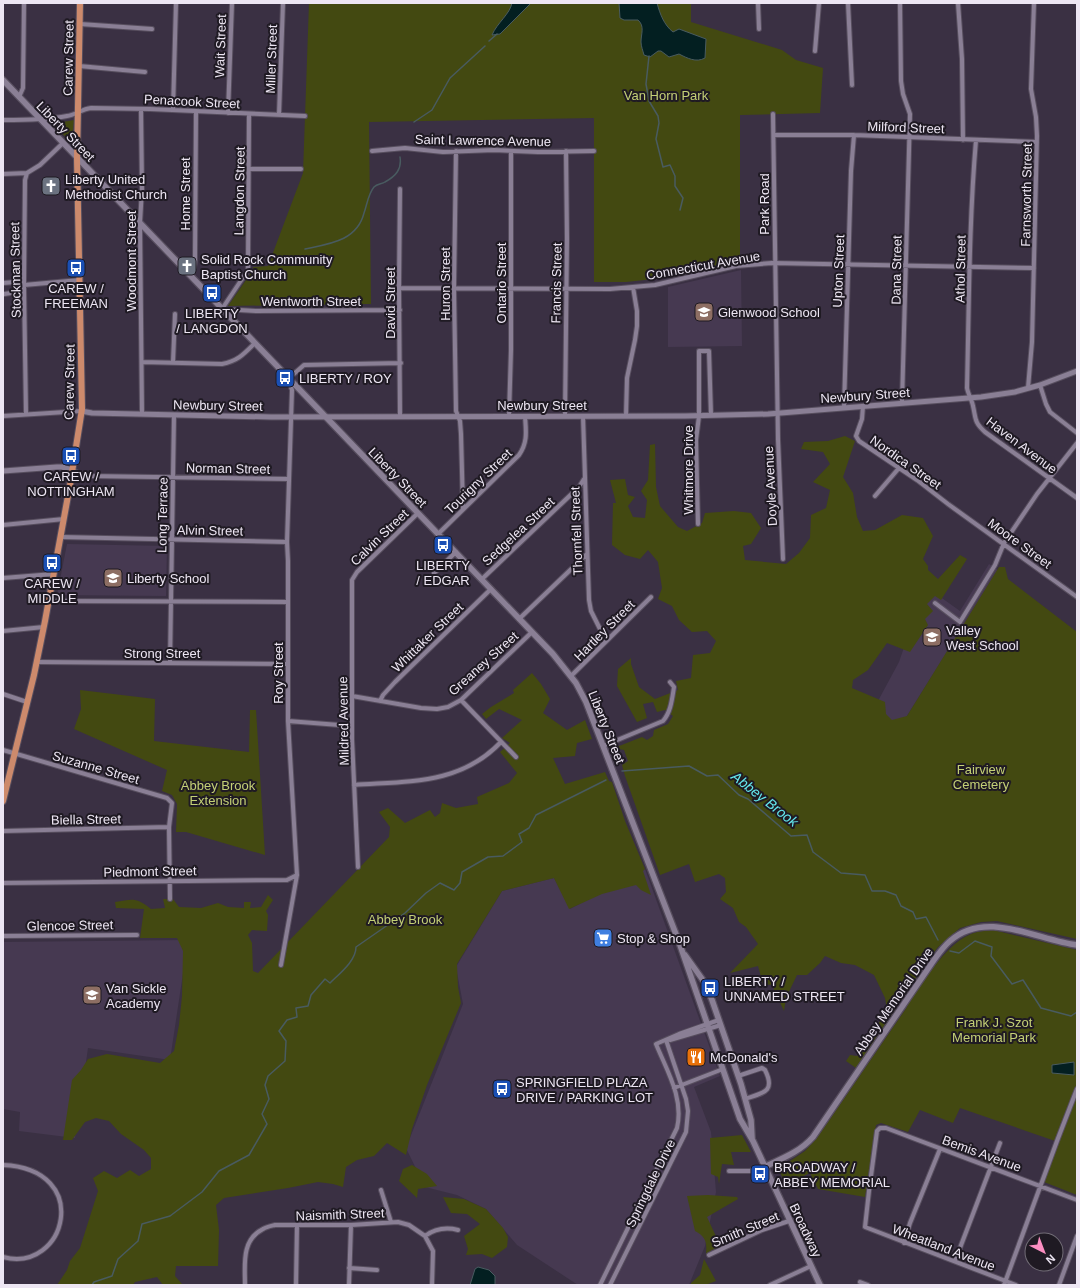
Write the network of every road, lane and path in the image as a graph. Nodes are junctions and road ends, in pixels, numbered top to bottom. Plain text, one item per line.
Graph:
1 (24, 3) edge
2 (80, 3) edge
3 (176, 3) edge
4 (232, 3) edge
5 (283, 3) edge
6 (758, 3) edge
7 (819, 3) edge
8 (848, 3) edge
9 (900, 3) edge
10 (958, 3) edge
11 (1034, 3) edge
12 (80, 24) junction
13 (152, 29) dead end
14 (759, 29) dead end
15 (815, 51) dead end
16 (79, 66) junction
17 (145, 72) dead end
18 (3, 80) edge
19 (852, 85) dead end
20 (19, 97) junction
21 (141, 108) junction
22 (173, 110) junction
23 (196, 111) junction
24 (78, 112) junction
25 (228, 113) junction
26 (249, 114) junction
27 (773, 114) dead end
28 (279, 115) junction
29 (305, 116) dead end
30 (40, 119) junction
31 (3, 120) edge
32 (774, 135) junction
33 (854, 135) junction
34 (910, 137) junction
35 (963, 140) junction
36 (976, 140) junction
37 (1037, 142) junction
38 (63, 143) junction
39 (372, 151) dead end
40 (456, 151) junction
41 (511, 151) junction
42 (566, 151) junction
43 (594, 151) dead end
44 (78, 158) junction
45 (250, 169) junction
46 (302, 169) dead end
47 (27, 173) junction
48 (3, 174) edge
49 (400, 189) dead end
50 (140, 223) junction
51 (774, 263) junction
52 (848, 263) junction
53 (906, 265) junction
54 (969, 267) junction
55 (1034, 268) junction
56 (188, 273) junction
57 (80, 280) junction
58 (3, 283) edge
59 (24, 285) junction
60 (633, 287) junction
61 (399, 288) junction
62 (454, 288) junction
63 (510, 288) junction
64 (565, 289) junction
65 (3, 294) edge
66 (222, 309) junction
67 (400, 310) junction
68 (175, 314) dead end
69 (255, 344) junction
70 (142, 362) junction
71 (173, 362) junction
72 (400, 363) junction
73 (1077, 371) edge
74 (288, 379) junction
75 (1040, 385) junction
76 (1028, 388) junction
77 (970, 398) junction
78 (902, 403) junction
79 (863, 406) junction
80 (844, 408) junction
81 (81, 411) junction
82 (778, 413) junction
83 (26, 414) junction
84 (142, 414) junction
85 (174, 415) junction
86 (711, 415) junction
87 (3, 416) edge
88 (400, 416) junction
89 (458, 416) junction
90 (509, 416) junction
91 (525, 416) junction
92 (565, 416) junction
93 (583, 416) junction
94 (626, 416) junction
95 (699, 416) junction
96 (290, 417) junction
97 (325, 417) junction
98 (1077, 433) edge
99 (1077, 442) edge
100 (899, 468) junction
101 (72, 470) junction
102 (3, 471) edge
103 (172, 476) junction
104 (584, 478) junction
105 (1048, 478) junction
106 (289, 479) junction
107 (875, 496) dead end
108 (1077, 498) edge
109 (952, 506) joint
110 (463, 509) junction
111 (418, 513) junction
112 (64, 519) junction
113 (698, 524) dead end
114 (3, 525) edge
115 (438, 534) junction
116 (60, 537) junction
117 (171, 539) junction
118 (287, 542) junction
119 (1004, 544) junction
120 (456, 552) junction
121 (587, 554) junction
122 (783, 559) dead end
123 (434, 573) dead end
124 (54, 574) junction
125 (354, 576) joint
126 (3, 578) edge
127 (482, 580) junction
128 (491, 590) junction
129 (651, 597) dead end
130 (1077, 597) edge
131 (49, 601) junction
132 (171, 602) junction
133 (288, 602) junction
134 (935, 603) dead end
135 (519, 619) junction
136 (44, 628) junction
137 (3, 631) edge
138 (532, 632) junction
139 (606, 641) junction
140 (37, 662) junction
141 (170, 663) junction
142 (288, 664) junction
143 (571, 676) junction
144 (670, 682) dead end
145 (3, 694) edge
146 (352, 696) junction
147 (461, 700) junction
148 (380, 701) junction
149 (27, 702) junction
150 (288, 721) junction
151 (352, 726) junction
152 (501, 742) junction
153 (603, 746) junction
154 (3, 750) edge
155 (15, 753) junction
156 (516, 757) dead end
157 (354, 785) junction
158 (3, 801) edge
159 (169, 827) junction
160 (3, 831) edge
161 (358, 867) dead end
162 (297, 875) junction
163 (169, 881) junction
164 (3, 883) edge
165 (170, 899) dead end
166 (137, 935) dead end
167 (3, 936) edge
168 (1077, 945) edge
169 (682, 951) junction
170 (281, 965) dead end
171 (720, 1023) junction
172 (709, 1026) junction
173 (666, 1040) junction
174 (723, 1069) junction
175 (738, 1076) junction
176 (682, 1085) junction
177 (674, 1088) junction
178 (1077, 1089) edge
179 (745, 1099) junction
180 (748, 1112) joint
181 (744, 1125) joint
182 (752, 1141) junction
183 (1000, 1143) dead end
184 (940, 1148) junction
185 (3, 1165) edge
186 (764, 1167) junction
187 (990, 1167) junction
188 (729, 1171) dead end
189 (1040, 1185) junction
190 (380, 1190) dead end
191 (1077, 1200) edge
192 (789, 1221) junction
193 (391, 1222) junction
194 (296, 1225) junction
195 (350, 1225) junction
196 (865, 1227) joint
197 (458, 1230) dead end
198 (425, 1236) junction
199 (1077, 1236) edge
200 (904, 1243) junction
201 (709, 1255) dead end
202 (3, 1257) edge
203 (955, 1261) junction
204 (810, 1266) junction
205 (349, 1268) junction
206 (377, 1270) dead end
207 (860, 1282) dead end
208 (1005, 1283) edge
209 (245, 1285) edge
210 (296, 1285) edge
211 (349, 1285) edge
212 (432, 1285) edge
213 (600, 1285) edge
214 (610, 1285) edge
215 (770, 1285) edge
216 (820, 1285) edge
217 (868, 1285) edge
218 (1016, 1285) edge
219 (1059, 1285) edge

1 - 20 street
2 - 12 main road, Carew Street
3 - 22 street
4 - 25 street, Wait Street
5 - 28 street, Miller Street
6 - 14 street
7 - 15 street
8 - 19 street
9 - 34 street, Dana Street
10 - 35 street
11 - 37 street, Farnsworth Street
12 - 13 street
12 - 16 main road, Carew Street
16 - 17 street
16 - 24 main road, Carew Street
18 - 20 main road, Liberty Street
20 - 30 main road, Liberty Street
21 - 22 street, Penacook Street
21 - 24 street, Penacook Street
21 - 50 street, Woodmont Street
22 - 23 street, Penacook Street
23 - 25 street, Penacook Street
23 - 56 street, Home Street
24 - 30 street, Penacook Street
24 - 44 main road, Carew Street
25 - 26 street, Penacook Street
26 - 28 street, Penacook Street
26 - 45 street, Langdon Street
27 - 32 street, Park Road
28 - 29 street, Penacook Street
30 - 31 street, Penacook Street
30 - 38 main road, Liberty Street
32 - 33 street, Milford Street
32 - 51 street, Park Road
33 - 34 street, Milford Street
33 - 52 street, Upton Street
34 - 35 street, Milford Street
34 - 53 street, Dana Street
35 - 36 street, Milford Street
36 - 37 street, Milford Street
36 - 54 street, Athol Street
37 - 55 street, Farnsworth Street
38 - 44 main road, Liberty Street
38 - 47 street
39 - 40 street, Saint Lawrence Avenue
40 - 41 street, Saint Lawrence Avenue
40 - 62 street, Huron Street
41 - 42 street, Saint Lawrence Avenue
41 - 63 street, Ontario Street
42 - 43 street, Saint Lawrence Avenue
42 - 64 street, Francis Street
44 - 50 main road, Liberty Street
44 - 57 main road, Carew Street
45 - 46 street
45 - 66 street, Langdon Street
47 - 48 street
47 - 59 street, Stockman Street
49 - 61 street, David Street
50 - 56 main road, Liberty Street
50 - 70 street, Woodmont Street
51 - 52 street, Connecticut Avenue
51 - 60 street, Connecticut Avenue
51 - 82 street, Park Road
52 - 53 street, Connecticut Avenue
52 - 80 street, Upton Street
53 - 54 street, Connecticut Avenue
53 - 78 street, Dana Street
54 - 55 street, Connecticut Avenue
54 - 77 street, Athol Street
55 - 76 street, Farnsworth Street
56 - 66 main road, Liberty Street
57 - 59 street
57 - 81 main road, Carew Street
58 - 59 street
59 - 65 street
59 - 83 street, Stockman Street
60 - 64 street, Connecticut Avenue
60 - 94 street
61 - 62 street, Connecticut Avenue
61 - 67 street, David Street
62 - 63 street, Connecticut Avenue
62 - 89 street, Huron Street
63 - 64 street, Connecticut Avenue
63 - 90 street, Ontario Street
64 - 92 street, Francis Street
66 - 67 street, Wentworth Street
66 - 69 main road, Liberty Street
67 - 72 street, David Street
68 - 71 street
69 - 71 street
69 - 74 main road, Liberty Street
70 - 71 street
70 - 84 street, Woodmont Street
72 - 74 street
72 - 88 street, David Street
73 - 75 street, Newbury Street
74 - 96 street, Roy Street
74 - 97 main road, Liberty Street
75 - 76 street, Newbury Street
75 - 98 street
76 - 77 street, Newbury Street
77 - 78 street, Newbury Street
77 - 105 street, Haven Avenue
78 - 79 street, Newbury Street
79 - 80 street, Newbury Street
79 - 100 street, Nordica Street
80 - 82 street, Newbury Street
81 - 83 street, Newbury Street
81 - 84 street, Newbury Street
81 - 101 main road, Carew Street
82 - 86 street, Newbury Street
82 - 122 street, Doyle Avenue
83 - 87 street, Newbury Street
84 - 85 street, Newbury Street
85 - 96 street, Newbury Street
85 - 103 street, Long Terrace
86 - 95 street, Newbury Street
86 - 95 street, Whitmore Drive
88 - 89 street, Newbury Street
88 - 97 street, Newbury Street
89 - 90 street, Newbury Street
89 - 110 street, Huron Street
90 - 91 street, Newbury Street
91 - 92 street, Newbury Street
91 - 110 street, Tourigny Street
92 - 93 street, Newbury Street
93 - 94 street, Newbury Street
93 - 104 street, Thornfell Street
94 - 95 street, Newbury Street
95 - 113 street, Whitmore Drive
96 - 97 street, Newbury Street
96 - 106 street, Roy Street
97 - 111 main road, Liberty Street
99 - 105 street
100 - 107 street
100 - 109 street, Nordica Street
101 - 102 street
101 - 103 street, Norman Street
101 - 112 main road, Carew Street
103 - 106 street, Norman Street
103 - 117 street, Long Terrace
104 - 121 street, Thornfell Street
104 - 127 street, Sedgelea Street
105 - 108 street, Haven Avenue
105 - 119 street
106 - 118 street, Roy Street
109 - 119 street, Moore Street
110 - 115 street, Tourigny Street
111 - 115 main road, Liberty Street
111 - 125 street, Calvin Street
112 - 114 street
112 - 116 main road, Carew Street
115 - 120 main road, Liberty Street
116 - 117 street, Alvin Street
116 - 124 main road, Carew Street
117 - 118 street, Alvin Street
117 - 132 street, Long Terrace
118 - 133 street, Roy Street
119 - 130 street, Moore Street
119 - 134 street
120 - 123 street
120 - 127 main road, Liberty Street
121 - 135 street
121 - 139 street, Thornfell Street
124 - 126 street
124 - 131 main road, Carew Street
125 - 146 street, Mildred Avenue
127 - 128 main road, Liberty Street
128 - 135 main road, Liberty Street
128 - 148 street, Whittaker Street
129 - 139 street, Hartley Street
131 - 132 street
131 - 136 main road, Carew Street
132 - 133 street
132 - 141 street, Long Terrace
133 - 142 street, Roy Street
135 - 138 main road, Liberty Street
136 - 137 street
136 - 140 main road, Carew Street
138 - 143 main road, Liberty Street
138 - 147 street, Greaney Street
139 - 143 street, Hartley Street
140 - 141 street, Strong Street
140 - 149 main road, Carew Street
141 - 142 street, Strong Street
142 - 150 street, Roy Street
143 - 153 main road, Liberty Street
144 - 153 street
145 - 149 street
146 - 148 street, Greaney Street
146 - 151 street, Mildred Avenue
147 - 148 street, Greaney Street
147 - 152 street
149 - 155 main road, Carew Street
150 - 151 street
150 - 162 street, Roy Street
151 - 157 street, Mildred Avenue
152 - 156 street
152 - 157 street
153 - 169 main road, Liberty Street
154 - 155 street, Suzanne Street
155 - 158 main road, Carew Street
155 - 159 street, Suzanne Street
157 - 161 street, Mildred Avenue
159 - 160 street, Biella Street
159 - 163 street
162 - 163 street, Piedmont Street
162 - 170 street, Roy Street
163 - 164 street, Piedmont Street
163 - 165 street
166 - 167 street, Glencoe Street
168 - 186 main road, Abbey Memorial Drive
169 - 171 main road, Liberty Street
169 - 172 main road, Liberty Street
171 - 172 street
171 - 175 main road, Liberty Street
172 - 173 street
172 - 174 main road, Liberty Street
173 - 176 street, Springdale Drive
173 - 177 street, Springdale Drive
174 - 176 street
174 - 181 main road, Liberty Street
175 - 179 main road, Liberty Street
175 - 179 street
176 - 177 street
176 - 214 street, Springdale Drive
177 - 213 street, Springdale Drive
178 - 189 street
179 - 180 main road, Liberty Street
180 - 182 main road, Broadway
181 - 182 main road, Broadway
182 - 186 main road, Broadway
183 - 187 street
184 - 187 street, Bemis Avenue
184 - 196 street, Bemis Avenue
184 - 200 street
185 - 202 street
186 - 188 street
186 - 192 main road, Broadway
187 - 189 street, Bemis Avenue
187 - 203 street
189 - 191 street, Bemis Avenue
189 - 208 street
190 - 193 street
192 - 201 street, Smith Street
192 - 204 main road, Broadway
193 - 195 street, Naismith Street
193 - 198 street, Naismith Street
194 - 195 street, Naismith Street
194 - 209 street, Naismith Street
194 - 210 street
195 - 205 street
196 - 200 street, Wheatland Avenue
197 - 198 street
198 - 212 street
199 - 219 street
200 - 203 street, Wheatland Avenue
203 - 208 street, Wheatland Avenue
204 - 215 street
204 - 216 main road, Broadway
205 - 206 street
205 - 211 street
207 - 217 street
208 - 218 street, Wheatland Avenue

